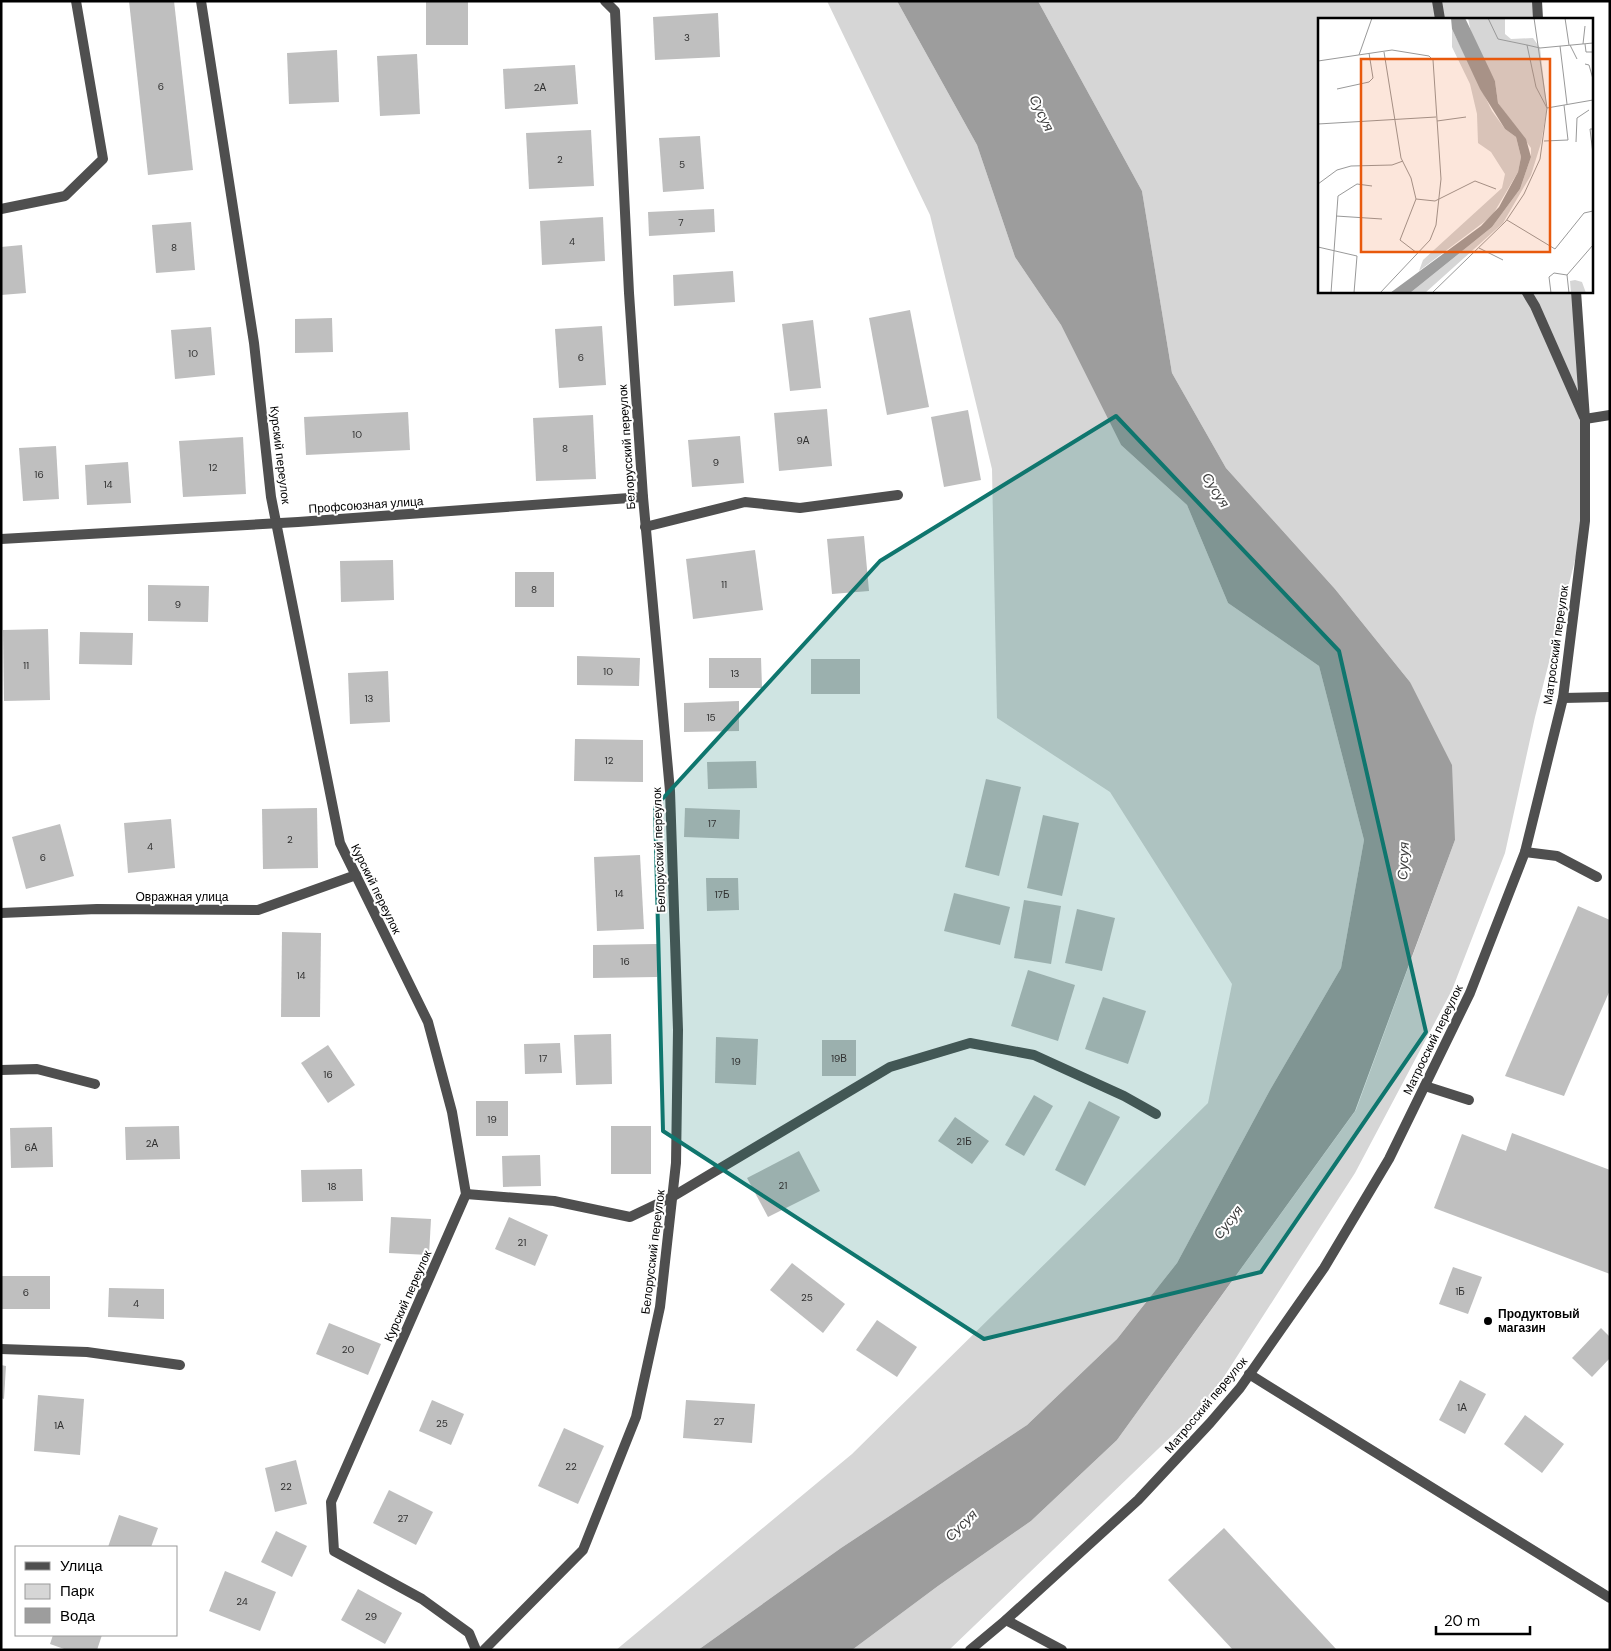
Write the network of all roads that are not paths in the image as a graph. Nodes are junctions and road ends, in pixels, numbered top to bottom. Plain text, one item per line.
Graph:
1 (76, 1) edge
2 (201, 1) edge
3 (605, 1) edge
4 (1437, 1) edge
5 (1537, 1) edge
6 (1440, 18) edge
7 (1538, 18) edge
8 (1, 209) edge
9 (1527, 292) edge
10 (1576, 292) edge
11 (1610, 415) edge
12 (1585, 419) junction
13 (898, 495) dead end
14 (642, 497) junction
15 (278, 524) junction
16 (645, 527) junction
17 (1, 539) edge
18 (1610, 697) edge
19 (1563, 698) junction
20 (1525, 852) junction
21 (356, 875) junction
22 (1597, 877) dead end
23 (1, 913) edge
24 (1, 1070) edge
25 (95, 1084) dead end
26 (1425, 1086) junction
27 (1469, 1100) dead end
28 (1156, 1114) dead end
29 (466, 1194) junction
30 (672, 1197) junction
31 (1, 1349) edge
32 (180, 1365) dead end
33 (1250, 1374) junction
34 (1610, 1598) edge
35 (1006, 1620) junction
36 (476, 1650) edge
37 (484, 1650) edge
38 (970, 1650) edge
39 (1062, 1650) edge

1 - 8 street
2 - 15 street, Курский переулок
3 - 14 street, Белорусский переулок
4 - 6 street
5 - 7 street
9 - 12 street
10 - 12 street, Матросский переулок
11 - 12 street
12 - 19 street, Матросский переулок
13 - 16 street
14 - 15 street, Профсоюзная улица
14 - 16 street, Белорусский переулок
15 - 17 street, Профсоюзная улица
15 - 21 street, Курский переулок
16 - 30 street, Белорусский переулок
18 - 19 street
19 - 20 street, Матросский переулок
20 - 22 street
20 - 26 street, Матросский переулок
21 - 23 street, Овражная улица
21 - 29 street, Курский переулок
24 - 25 street
26 - 27 street
26 - 33 street, Матросский переулок
28 - 30 street
29 - 30 street
29 - 36 street, Курский переулок
30 - 37 street, Белорусский переулок
31 - 32 street
33 - 34 street
33 - 35 street, Матросский переулок
35 - 38 street, Матросский переулок
35 - 39 street

